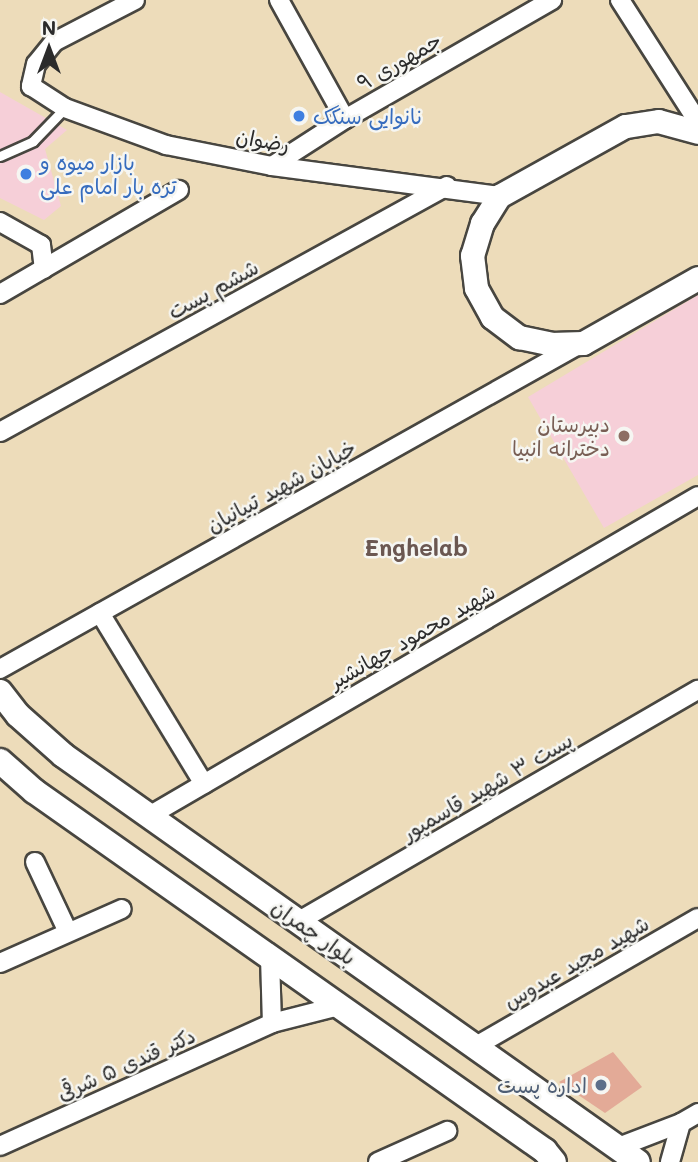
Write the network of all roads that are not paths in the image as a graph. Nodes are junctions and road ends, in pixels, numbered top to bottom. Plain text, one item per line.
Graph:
1 (135, 0) edge
2 (279, 0) edge
3 (552, 0) edge
4 (620, 0) edge
5 (65, 108) junction
6 (345, 119) junction
7 (698, 122) edge
8 (698, 132) edge
9 (0, 156) edge
10 (272, 166) junction
11 (447, 186) junction
12 (179, 190) dead end
13 (499, 196) junction
14 (0, 222) edge
15 (44, 269) junction
16 (698, 278) edge
17 (0, 294) edge
18 (583, 343) junction
19 (0, 432) edge
20 (698, 496) edge
21 (100, 613) junction
22 (0, 669) edge
23 (698, 690) edge
24 (0, 692) edge
25 (6, 773) edge
26 (204, 784) junction
27 (149, 816) junction
28 (35, 862) dead end
29 (122, 909) dead end
30 (698, 918) edge
31 (299, 921) junction
32 (68, 932) junction
33 (270, 957) junction
34 (0, 963) edge
35 (339, 1006) junction
36 (272, 1023) junction
37 (476, 1046) junction
38 (698, 1113) edge
39 (681, 1124) junction
40 (447, 1131) dead end
41 (0, 1146) edge
42 (618, 1155) edge
43 (378, 1162) edge
44 (554, 1162) edge
45 (638, 1162) edge
46 (670, 1162) edge

1 - 5 street, رضوان
2 - 6 street
3 - 6 street, جمهوری ۹
4 - 7 street
5 - 9 lane
5 - 10 street, رضوان
6 - 10 street, جمهوری ۹
8 - 13 street
10 - 11 street, رضوان
11 - 13 street, رضوان
11 - 19 street, ششم پست
12 - 15 street
13 - 18 street
14 - 15 street
15 - 17 street
16 - 18 street
18 - 21 street, خیابان شهید تبیانیان
20 - 26 street, شهید محمود جهانشیر
21 - 22 street, خیابان شهید تبیانیان
21 - 26 street
23 - 31 street, پست ۳ شهید قاسمپور
24 - 27 main road, بلوار چمران
25 - 33 main road
26 - 27 street, شهید محمود جهانشیر
27 - 31 main road, بلوار چمران
28 - 32 street
29 - 32 street
30 - 37 street, شهید مجید عبدوس
31 - 37 main road, بلوار چمران
32 - 34 street
33 - 35 main road
33 - 36 street
35 - 36 street, دکتر قندی ۵ شرقی
35 - 44 main road
36 - 41 street, دکتر قندی ۵ شرقی
37 - 42 main road, بلوار چمران
38 - 39 street
39 - 42 street
39 - 46 street
40 - 43 street
42 - 45 main road, بلوار چمران

